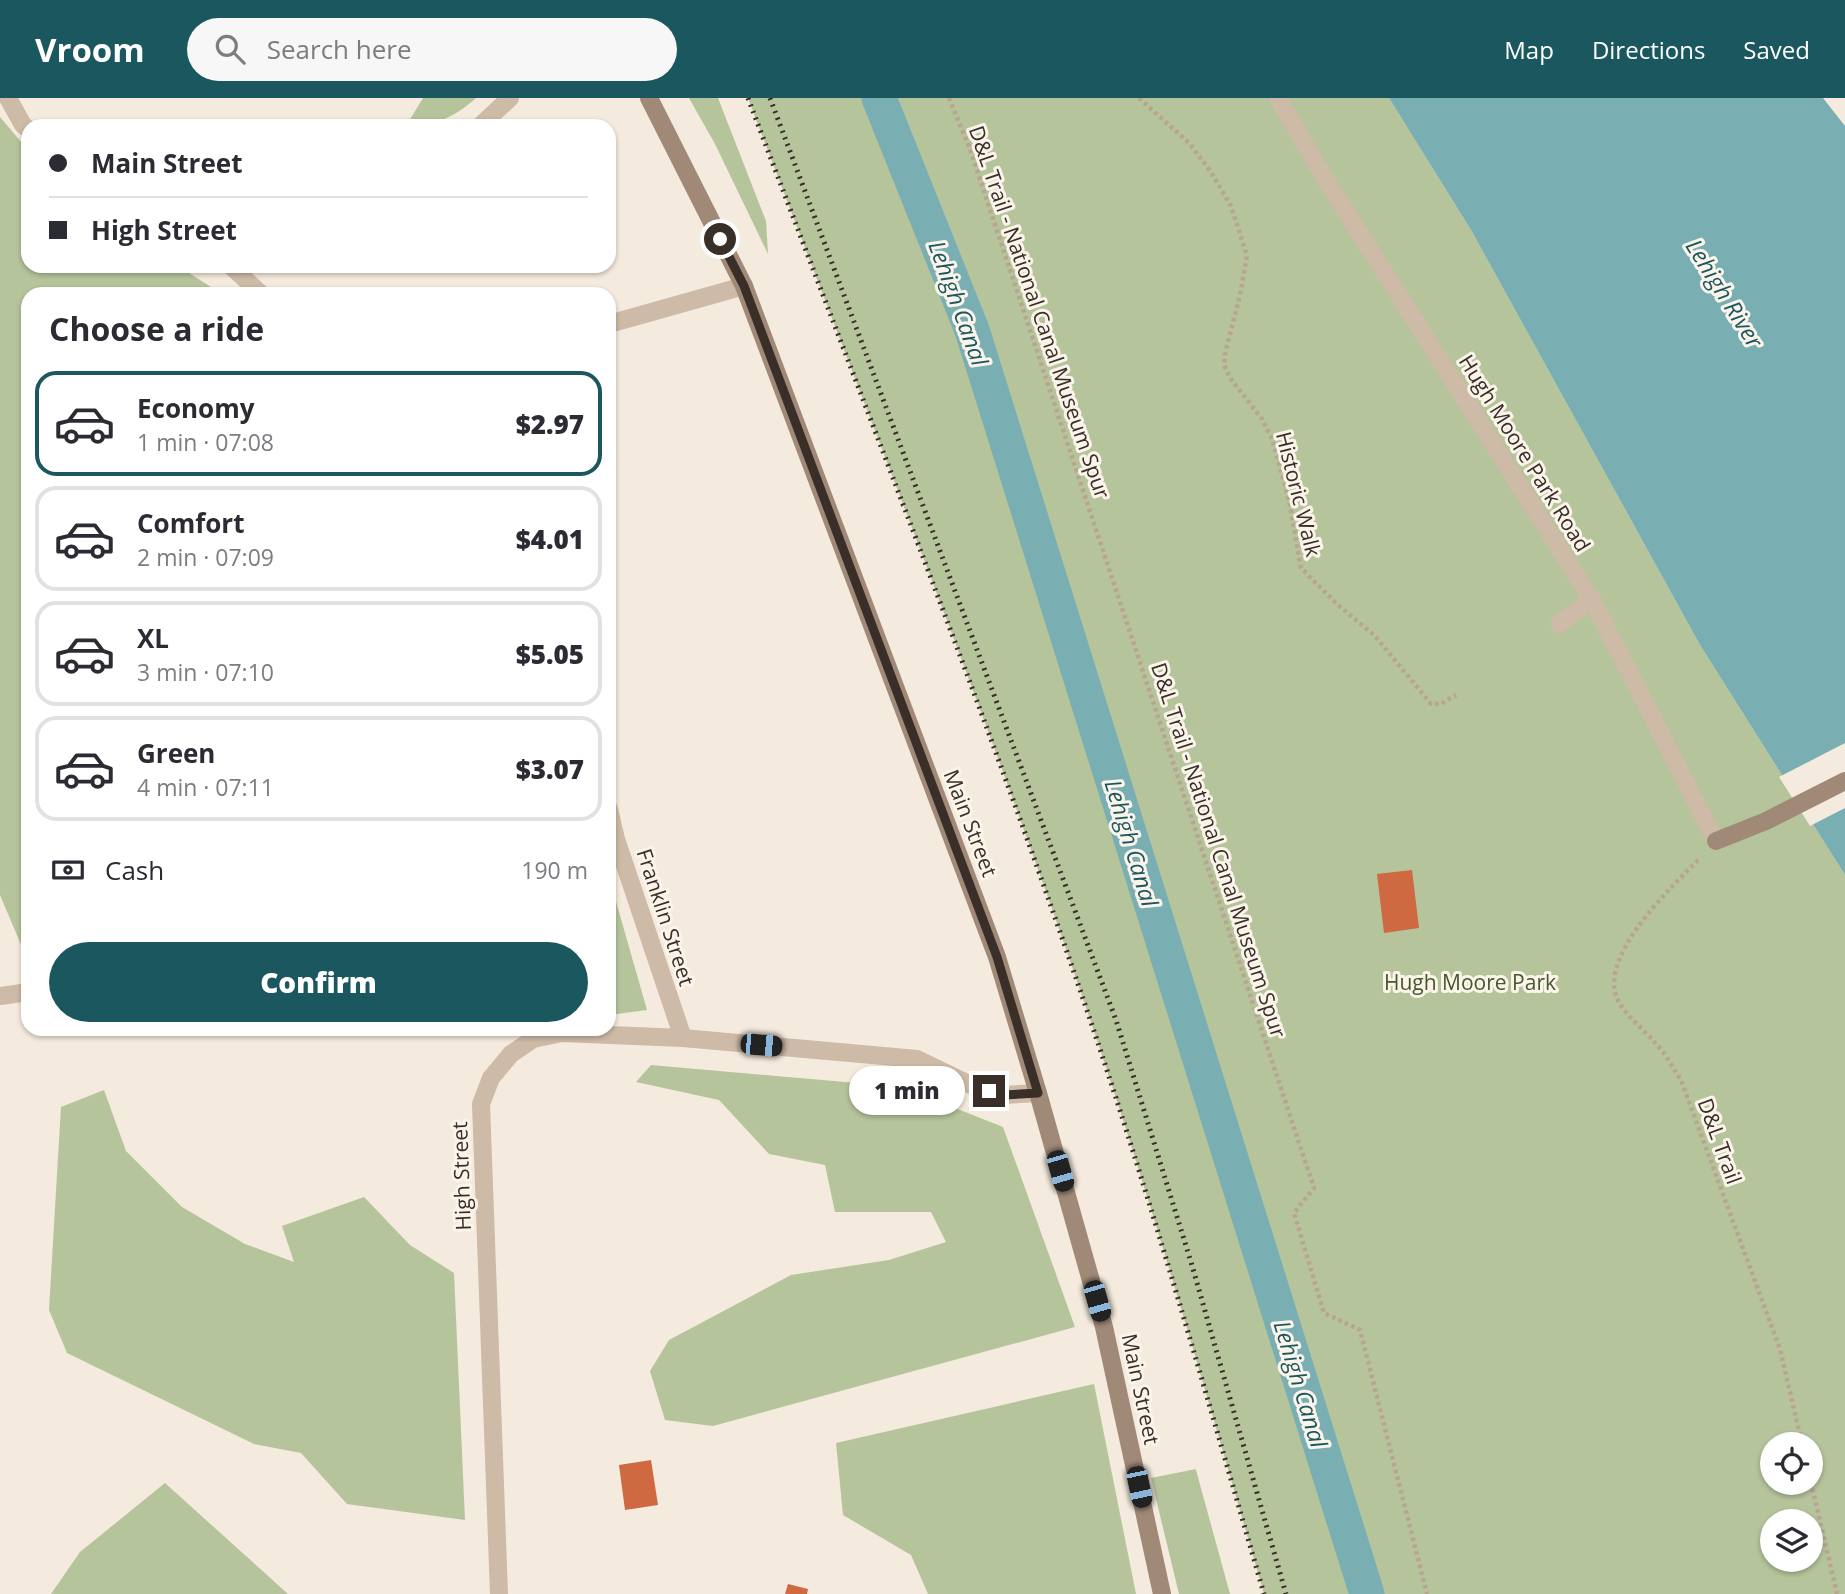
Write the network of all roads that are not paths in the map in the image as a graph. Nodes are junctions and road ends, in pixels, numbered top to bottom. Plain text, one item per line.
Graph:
1 (8, 98) edge
2 (510, 98) edge
3 (649, 98) edge
4 (1279, 98) edge
5 (488, 119) edge
6 (21, 121) edge
7 (240, 273) edge
8 (744, 286) junction
9 (254, 287) edge
10 (616, 322) edge
11 (1592, 600) junction
12 (1559, 624) dead end
13 (1845, 781) edge
14 (616, 835) edge
15 (21, 993) edge
16 (0, 996) edge
17 (616, 1035) edge
18 (548, 1036) edge
19 (683, 1038) junction
20 (1038, 1093) junction
21 (499, 1594) edge
22 (1162, 1594) edge

1 - 6 street
2 - 5 street
3 - 8 street, Main Street
4 - 11 street, Hugh Moore Park Road
7 - 9 street
8 - 10 street
8 - 20 street, Main Street
11 - 12 street
11 - 13 street, Hugh Moore Park Road
14 - 19 street, Franklin Street
15 - 16 street
17 - 19 street, High Street
18 - 21 street, High Street
19 - 20 street, High Street
20 - 22 street, Main Street

